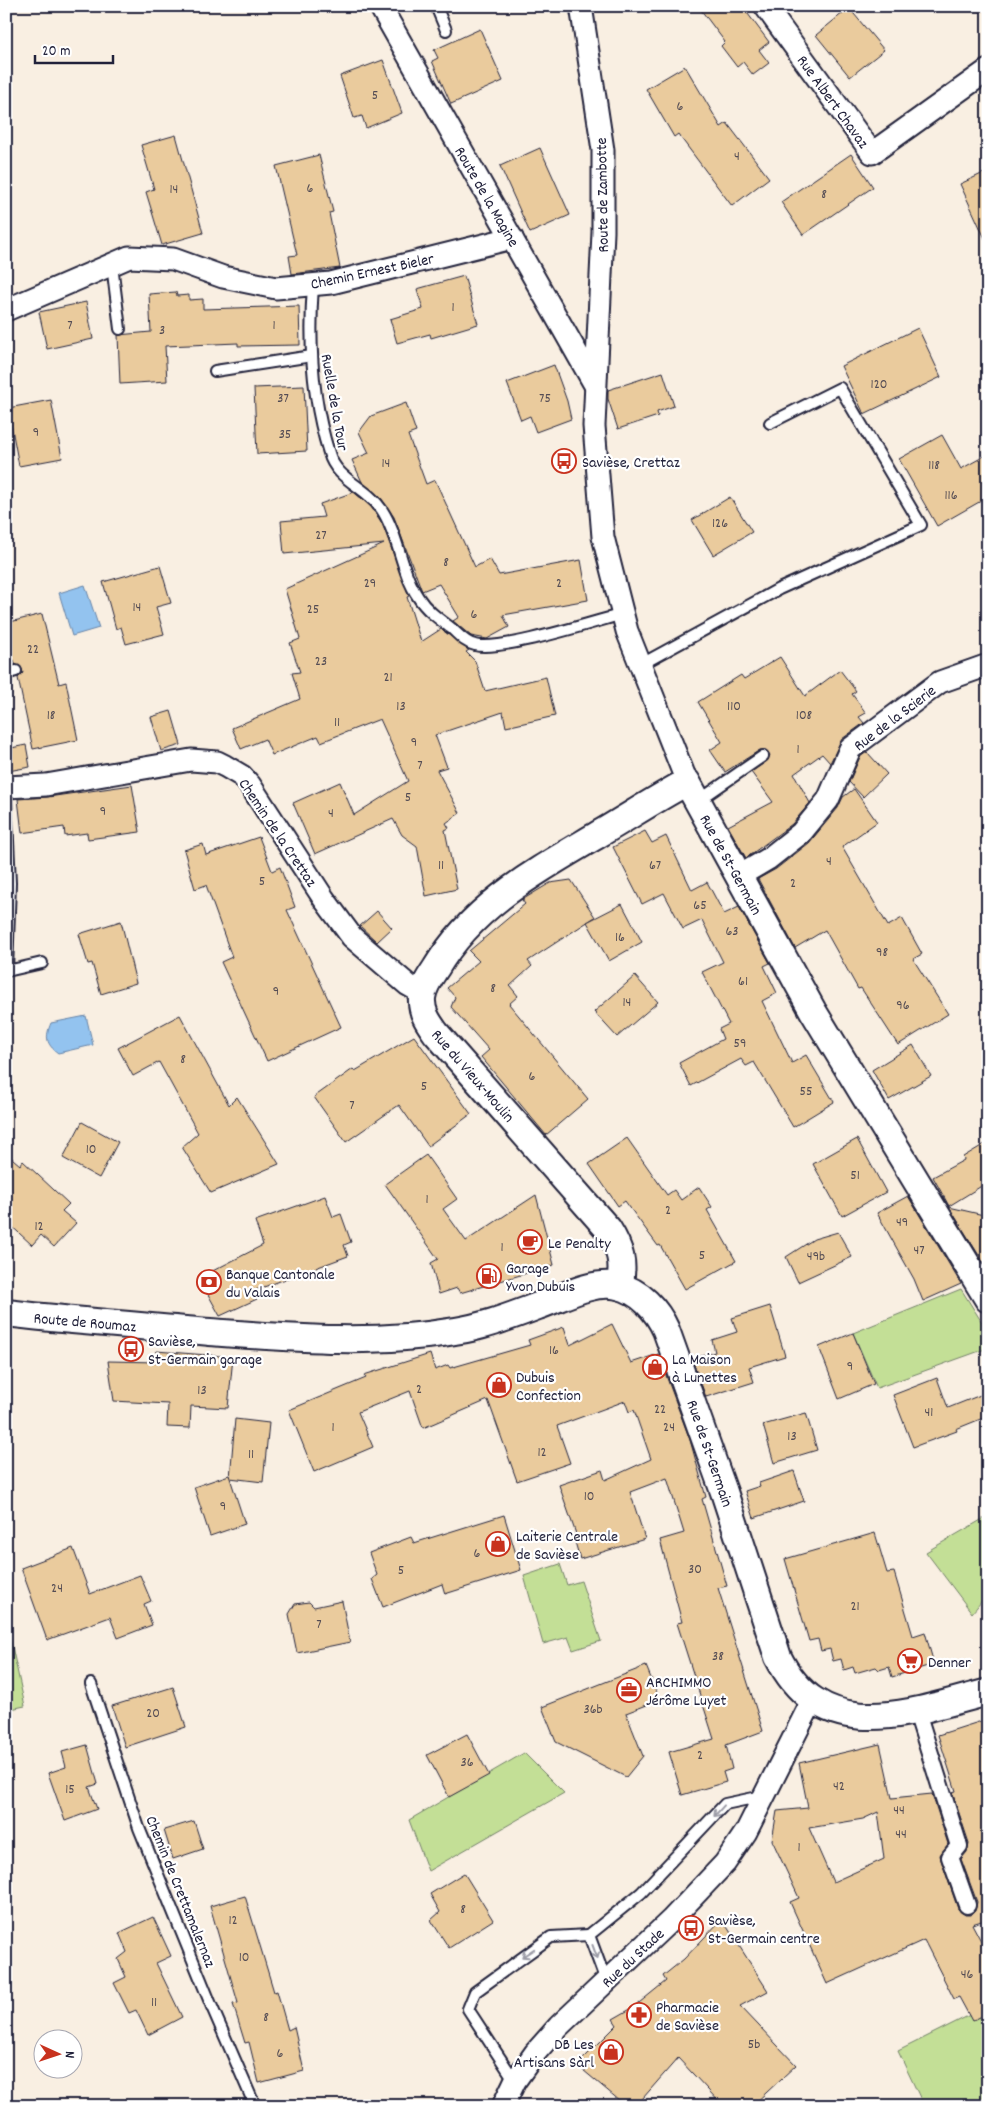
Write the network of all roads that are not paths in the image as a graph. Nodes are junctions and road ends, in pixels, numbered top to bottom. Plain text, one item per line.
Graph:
1 (380, 6) edge
2 (436, 6) edge
3 (581, 6) edge
4 (765, 6) edge
5 (446, 30) dead end
6 (988, 70) edge
7 (512, 238) junction
8 (112, 265) junction
9 (313, 284) junction
10 (6, 310) edge
11 (120, 329) dead end
12 (312, 356) junction
13 (215, 371) dead end
14 (595, 385) junction
15 (770, 423) dead end
16 (623, 614) junction
17 (640, 665) junction
18 (988, 665) edge
19 (763, 756) dead end
20 (6, 787) edge
21 (692, 792) junction
22 (6, 798) edge
23 (739, 876) junction
24 (42, 963) dead end
25 (422, 993) junction
26 (619, 1286) junction
27 (988, 1298) edge
28 (6, 1313) edge
29 (91, 1684) dead end
30 (988, 1692) edge
31 (813, 1699) junction
32 (916, 1709) junction
33 (764, 1796) junction
34 (967, 1905) dead end
35 (589, 1935) junction
36 (606, 1981) junction
37 (515, 2081) junction
38 (255, 2106) edge
39 (503, 2106) edge

1 - 7 street, Route de la Magine
2 - 5 lane
3 - 14 street, Route de Zambotte
4 - 6 street, Rue Albert Chavaz
7 - 9 street, Chemin Ernest Bieler
7 - 14 street, Route de la Magine
8 - 9 street, Chemin Ernest Bieler
8 - 10 street, Chemin Ernest Bieler
8 - 11 lane
9 - 12 lane, Ruelle de la Tour
12 - 13 lane
12 - 16 lane, Ruelle de la Tour
14 - 16 street, Rue de St-Germain
15 - 17 lane
16 - 17 street, Rue de St-Germain
17 - 21 street, Rue de St-Germain
18 - 23 street, Rue de la Scierie
19 - 21 lane
20 - 25 street, Chemin de la Crettaz
21 - 23 street, Rue de St-Germain
21 - 25 street
22 - 24 lane
23 - 27 street, Rue de St-Germain
25 - 26 street, Rue du Vieux-Moulin
26 - 28 street, Route de Roumaz
26 - 31 street, Rue de St-Germain
29 - 38 lane, Chemin de Crettamalernaz
30 - 32 street, Rue de St-Germain
31 - 32 street, Rue de St-Germain
31 - 33 street, Rue du Stade
32 - 34 street
33 -> 35 lane
33 - 36 street, Rue du Stade
35 -> 36 lane
35 -> 37 lane
36 - 37 street, Rue du Stade
37 - 39 street, Rue du Stade

